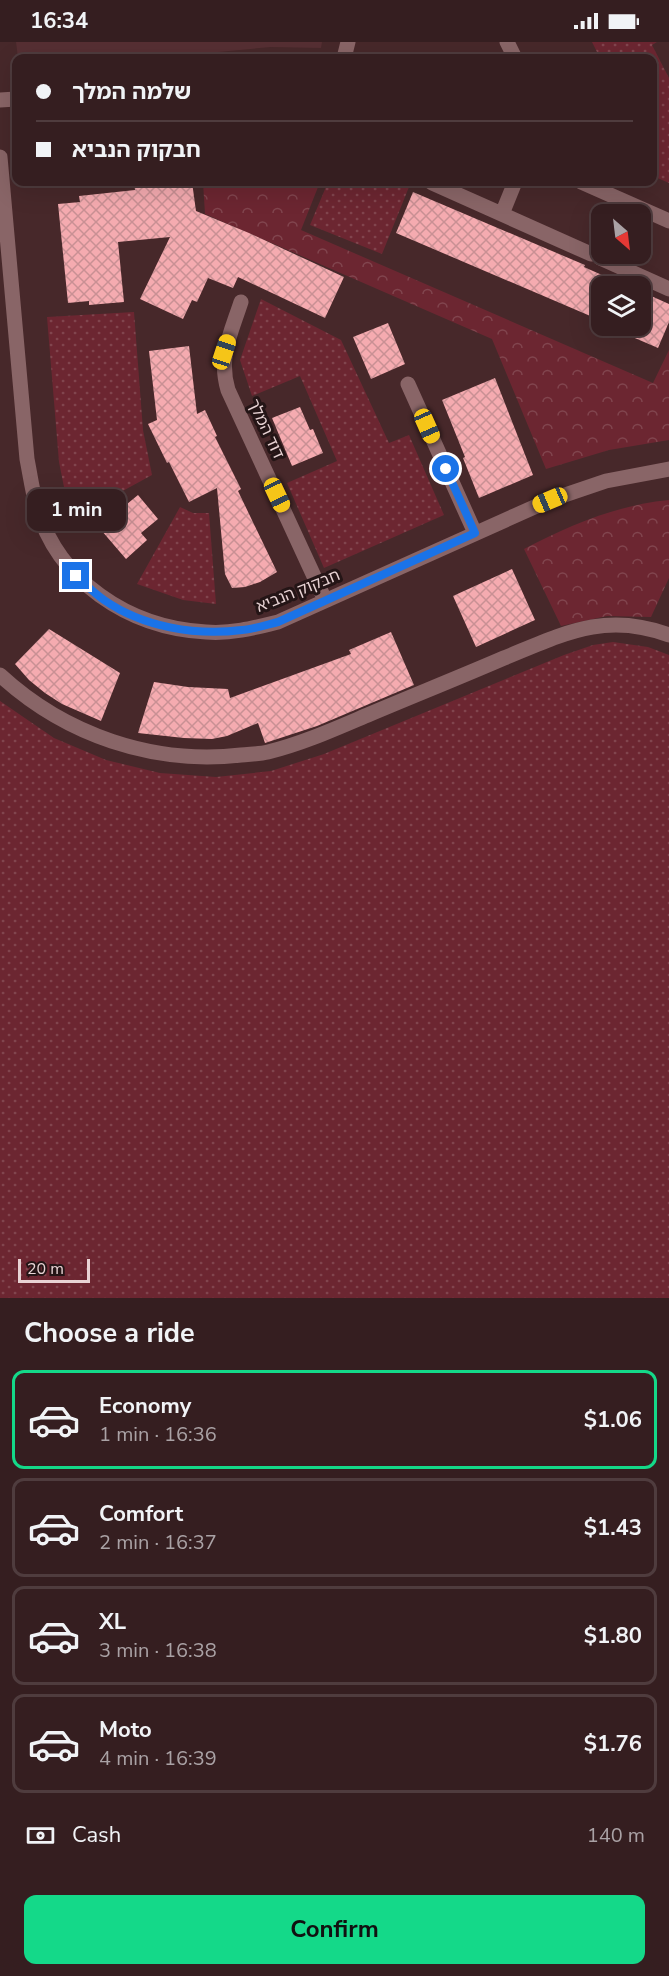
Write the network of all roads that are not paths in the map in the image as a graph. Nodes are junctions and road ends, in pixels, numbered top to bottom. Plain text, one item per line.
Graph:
1 (0, 157) edge
2 (439, 186) edge
3 (513, 186) edge
4 (590, 186) edge
5 (502, 214) junction
6 (669, 221) edge
7 (669, 289) edge
8 (241, 302) dead end
9 (408, 384) dead end
10 (669, 469) edge
11 (475, 533) junction
12 (325, 600) junction
13 (669, 634) edge
14 (0, 675) edge

1 - 12 street, חבקוק הנביא
2 - 5 street
3 - 5 street
4 - 6 street
5 - 7 street
8 - 12 street, דוד המלך
9 - 11 street
10 - 11 street, חבקוק הנביא
11 - 12 street, חבקוק הנביא
13 - 14 street

